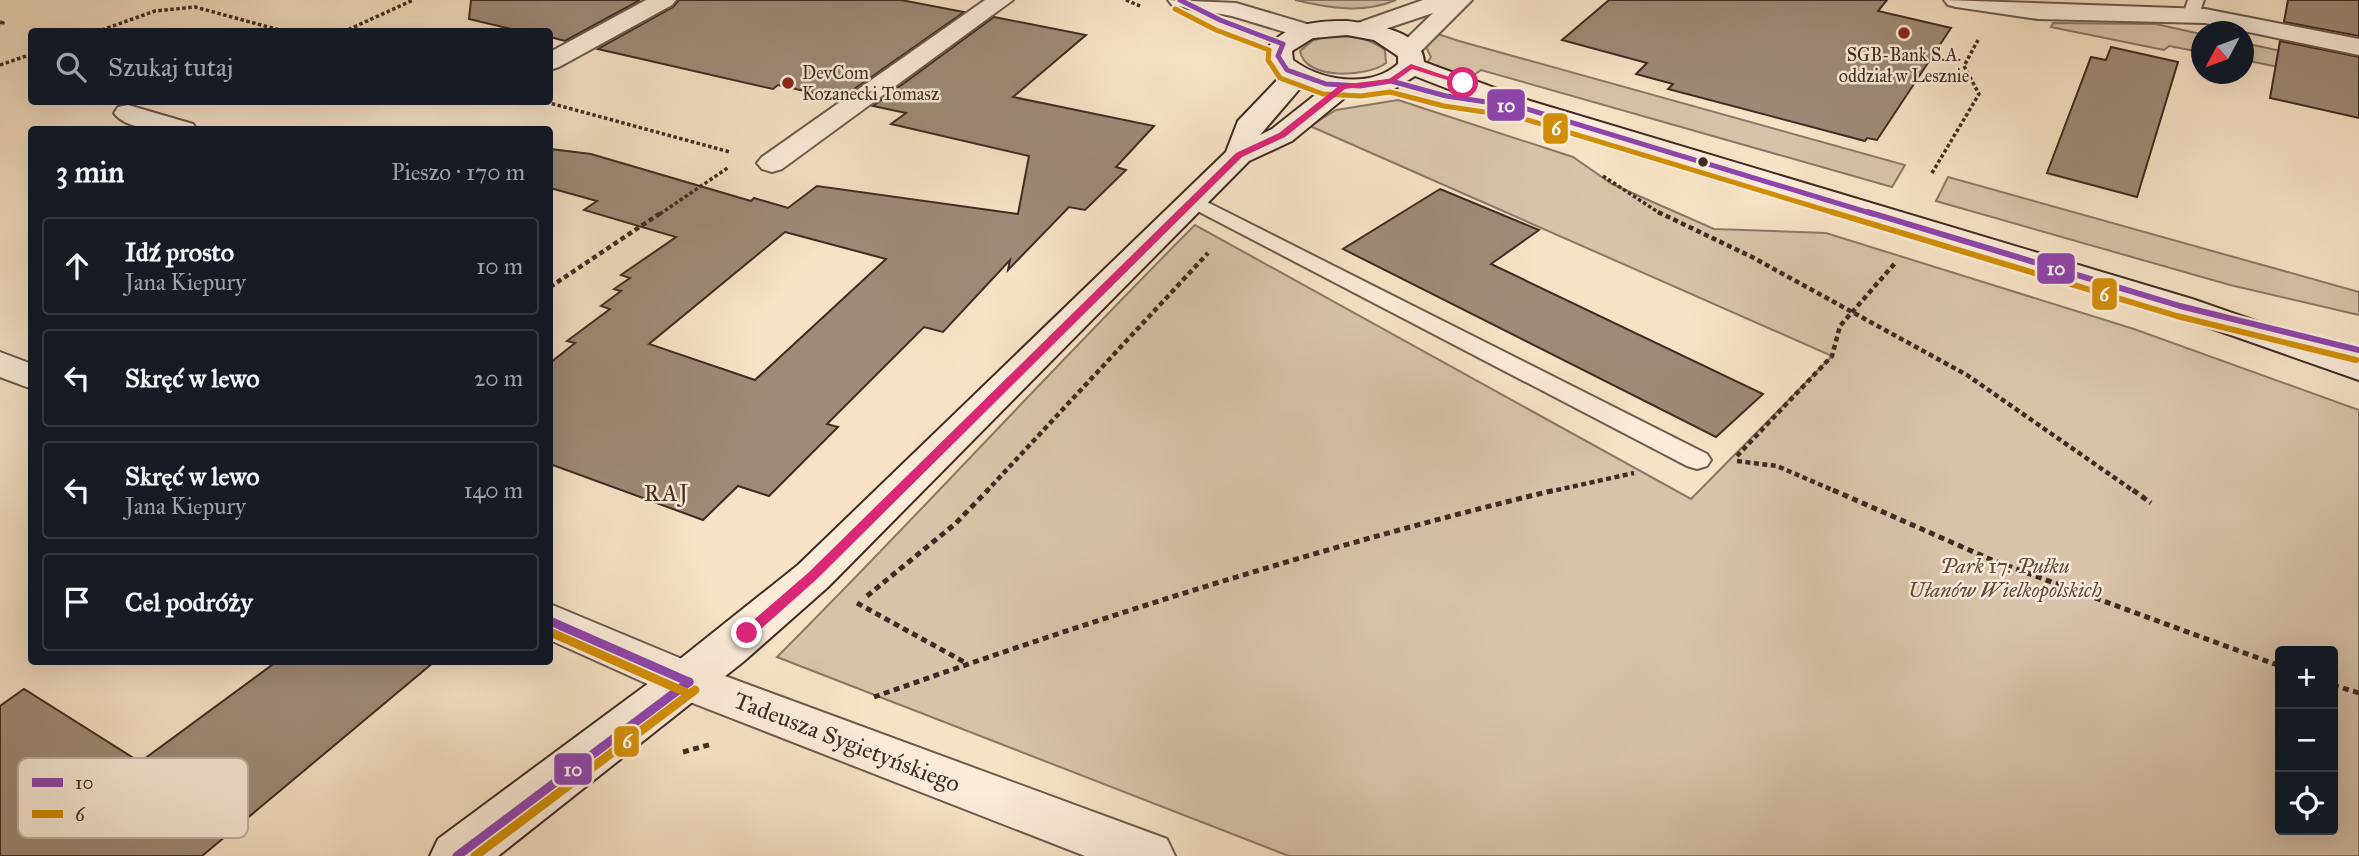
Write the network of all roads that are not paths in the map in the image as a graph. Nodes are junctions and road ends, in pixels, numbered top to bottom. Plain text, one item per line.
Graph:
1 (664, 0) edge
2 (1001, 0) edge
3 (1446, 0) edge
4 (1460, 0) edge
5 (1956, 0) edge
6 (1187, 2) edge
7 (2193, 8) edge
8 (1362, 30) junction
9 (1308, 32) junction
10 (1283, 44) junction
11 (2359, 47) edge
12 (553, 60) edge
13 (1403, 66) junction
14 (1297, 75) junction
15 (1343, 86) junction
16 (128, 113) dead end
17 (170, 126) edge
18 (1239, 155) junction
19 (772, 163) road end
20 (1193, 201) junction
21 (2180, 306) junction
22 (2359, 350) edge
23 (0, 362) edge
24 (2359, 369) edge
25 (28, 376) edge
26 (1698, 460) road end
27 (553, 622) edge
28 (689, 682) junction
29 (457, 856) edge
30 (1149, 856) edge

1 - 12 street
2 - 19 street
3 - 8 street
4 - 13 street
5 - 7 street
6 - 9 street
6 - 10 street
7 - 11 street
8 - 9 street
8 - 13 street
9 - 10 street
10 - 14 street
13 - 15 street
13 - 21 street
14 - 15 street
14 - 18 street
15 - 18 street
16 - 17 street
18 - 20 street
20 - 26 lane
20 - 28 street
21 - 22 street
21 - 24 street
23 - 25 street
27 - 28 street, Tadeusza Sygietyńskiego
28 - 29 street
28 - 30 street, Tadeusza Sygietyńskiego

